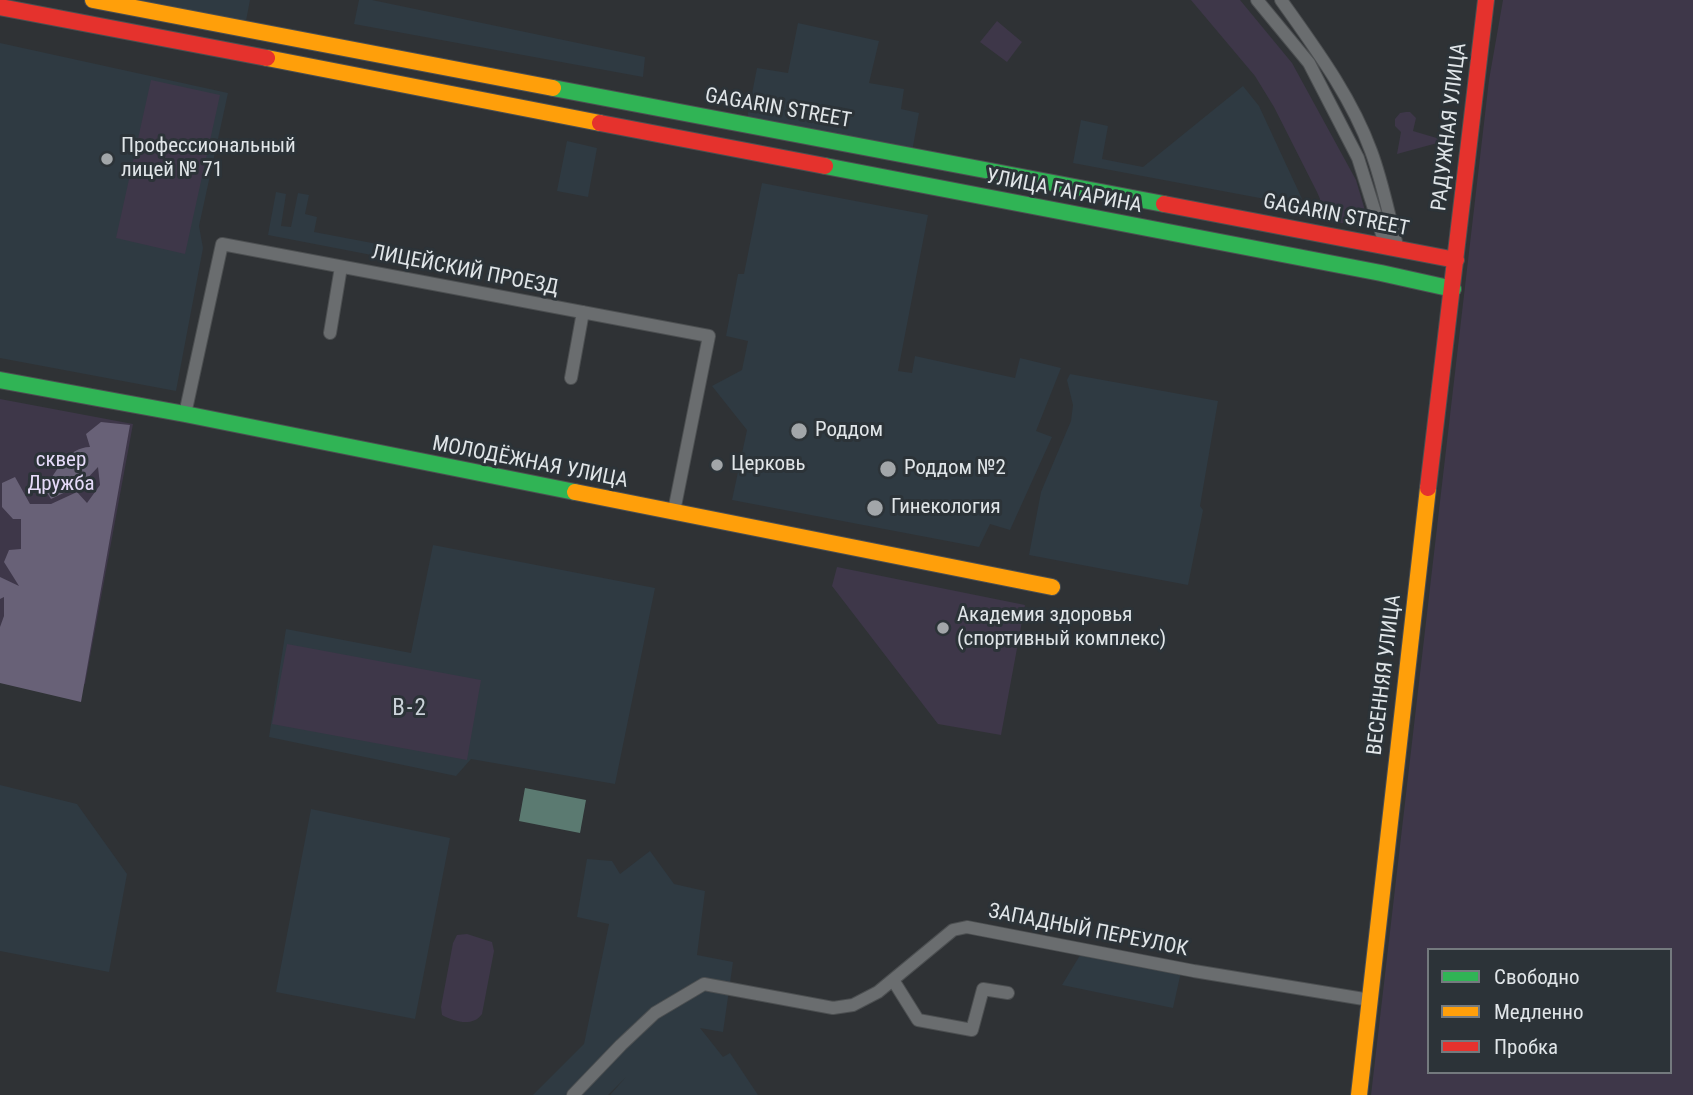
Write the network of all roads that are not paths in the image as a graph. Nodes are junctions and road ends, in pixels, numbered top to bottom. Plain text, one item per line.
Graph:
1 (93, 0) edge
2 (1257, 0) edge
3 (1281, 0) edge
4 (1486, 0) edge
5 (0, 7) edge
6 (1399, 250) junction
7 (1456, 260) junction
8 (341, 267) junction
9 (1381, 273) junction
10 (1406, 279) junction
11 (1453, 289) junction
12 (583, 312) junction
13 (330, 333) dead end
14 (571, 378) dead end
15 (0, 380) edge
16 (184, 414) junction
17 (674, 511) junction
18 (1052, 587) dead end
19 (893, 979) junction
20 (1007, 993) dead end
21 (1370, 1000) junction
22 (573, 1095) edge
23 (1359, 1095) edge

1 - 6 street, GAGARIN STREET
2 - 6 street
3 - 6 street
4 - 7 street, РАДУЖНАЯ УЛИЦА
5 - 9 street
6 - 7 street, GAGARIN STREET
6 - 9 street
6 - 10 street
7 - 11 street, ВЕСЕННЯЯ УЛИЦА
8 - 12 street, ЛИЦЕЙСКИЙ ПРОЕЗД
8 - 13 street, ЛИЦЕЙСКИЙ ПРОЕЗД
8 - 16 street, ЛИЦЕЙСКИЙ ПРОЕЗД
9 - 10 street
10 - 11 street
11 - 21 street, ВЕСЕННЯЯ УЛИЦА
12 - 14 street, ЛИЦЕЙСКИЙ ПРОЕЗД
12 - 17 street, ЛИЦЕЙСКИЙ ПРОЕЗД
15 - 16 street, МОЛОДЁЖНАЯ УЛИЦА
16 - 17 street, МОЛОДЁЖНАЯ УЛИЦА
17 - 18 street, МОЛОДЁЖНАЯ УЛИЦА
19 - 20 street
19 - 21 street, ЗАПАДНЫЙ ПЕРЕУЛОК
19 - 22 street, ЗАПАДНЫЙ ПЕРЕУЛОК
21 - 23 street, ВЕСЕННЯЯ УЛИЦА

